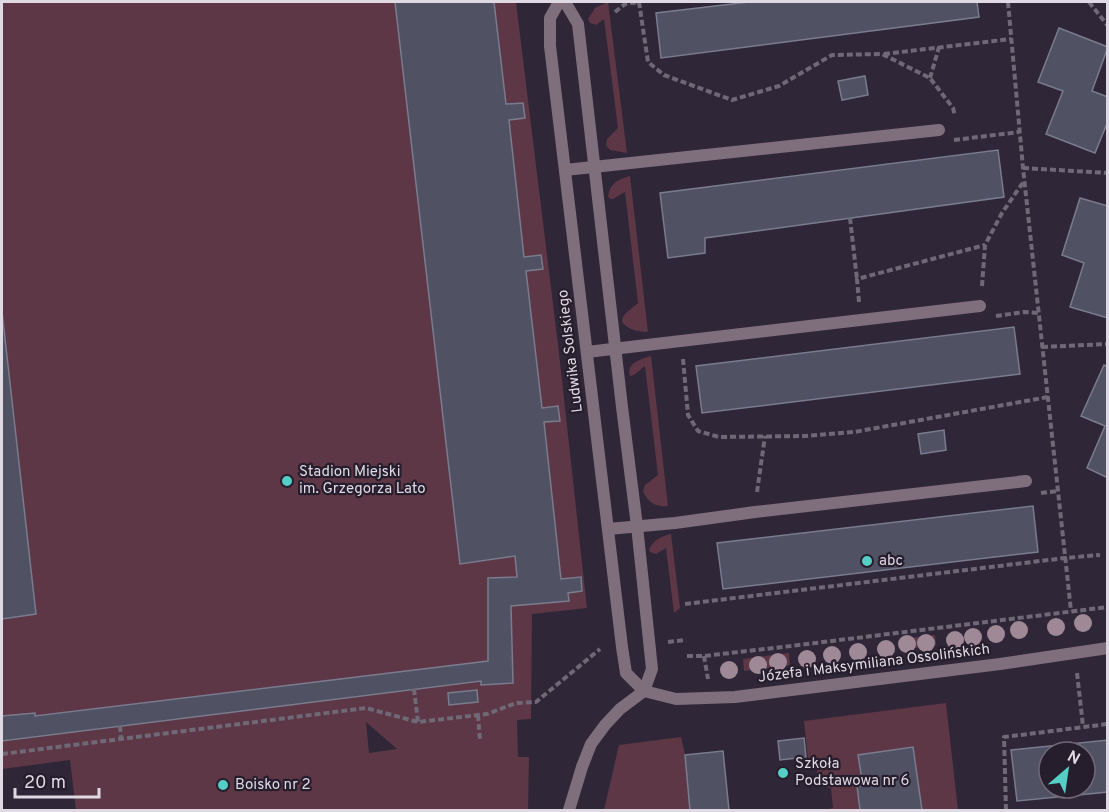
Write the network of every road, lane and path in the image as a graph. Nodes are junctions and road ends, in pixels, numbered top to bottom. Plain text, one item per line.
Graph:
1 (559, 2) edge
2 (566, 2) edge
3 (640, 2) edge
4 (1008, 2) edge
5 (1089, 2) edge
6 (615, 12) dead end
7 (1107, 26) edge
8 (1011, 39) junction
9 (939, 47) junction
10 (882, 54) junction
11 (930, 78) junction
12 (956, 117) dead end
13 (939, 130) dead end
14 (961, 133) dead end
15 (963, 139) dead end
16 (594, 166) junction
17 (1023, 168) junction
18 (565, 170) junction
19 (1107, 173) edge
20 (1024, 181) junction
21 (850, 218) dead end
22 (985, 245) junction
23 (857, 279) junction
24 (980, 306) joint
25 (860, 321) junction
26 (1107, 344) edge
27 (1042, 347) junction
28 (616, 348) junction
29 (587, 352) junction
30 (683, 357) dead end
31 (1048, 397) junction
32 (765, 436) junction
33 (1026, 481) dead end
34 (755, 512) junction
35 (637, 526) junction
36 (608, 529) junction
37 (1100, 555) dead end
38 (1065, 558) junction
39 (685, 604) dead end
40 (1107, 607) edge
41 (1071, 611) junction
42 (686, 640) dead end
43 (661, 643) dead end
44 (1107, 648) edge
45 (600, 649) dead end
46 (687, 656) dead end
47 (704, 656) junction
48 (1076, 666) dead end
49 (708, 683) dead end
50 (414, 689) dead end
51 (644, 691) junction
52 (478, 716) junction
53 (418, 722) junction
54 (1107, 724) edge
55 (120, 726) dead end
56 (1083, 726) junction
57 (121, 738) junction
58 (480, 740) dead end
59 (2, 754) edge
60 (569, 810) edge
61 (1006, 810) edge

1 - 18 street, Ludwika Solskiego
2 - 16 street
3 - 6 path
3 - 10 path
4 - 8 path
5 - 7 path
8 - 9 path
8 - 17 path
9 - 10 path
9 - 11 path
10 - 11 path
11 - 12 path
13 - 16 street
14 - 15 path
16 - 18 street
16 - 28 street
17 - 19 path
17 - 20 path
18 - 29 street, Ludwika Solskiego
20 - 22 path
20 - 27 path
21 - 23 path
22 - 23 path
22 - 24 path
23 - 25 path
24 - 25 street
25 - 28 street
26 - 27 path
27 - 31 path
28 - 29 street
28 - 35 street
29 - 36 street, Ludwika Solskiego
30 - 32 path
31 - 32 path
31 - 38 path
32 - 34 path
33 - 34 street
34 - 35 street
35 - 36 street
35 - 51 street
36 - 51 street, Ludwika Solskiego
37 - 38 path
38 - 39 path
38 - 41 path
40 - 41 path
41 - 47 path
42 - 43 path
44 - 51 street, Józefa i Maksymiliana Ossolińskich
45 - 52 path
46 - 47 path
47 - 49 path
48 - 56 path
50 - 53 path
51 - 60 street
52 - 53 path
52 - 58 path
53 - 57 path
54 - 56 path
55 - 57 path
56 - 61 path
57 - 59 path

